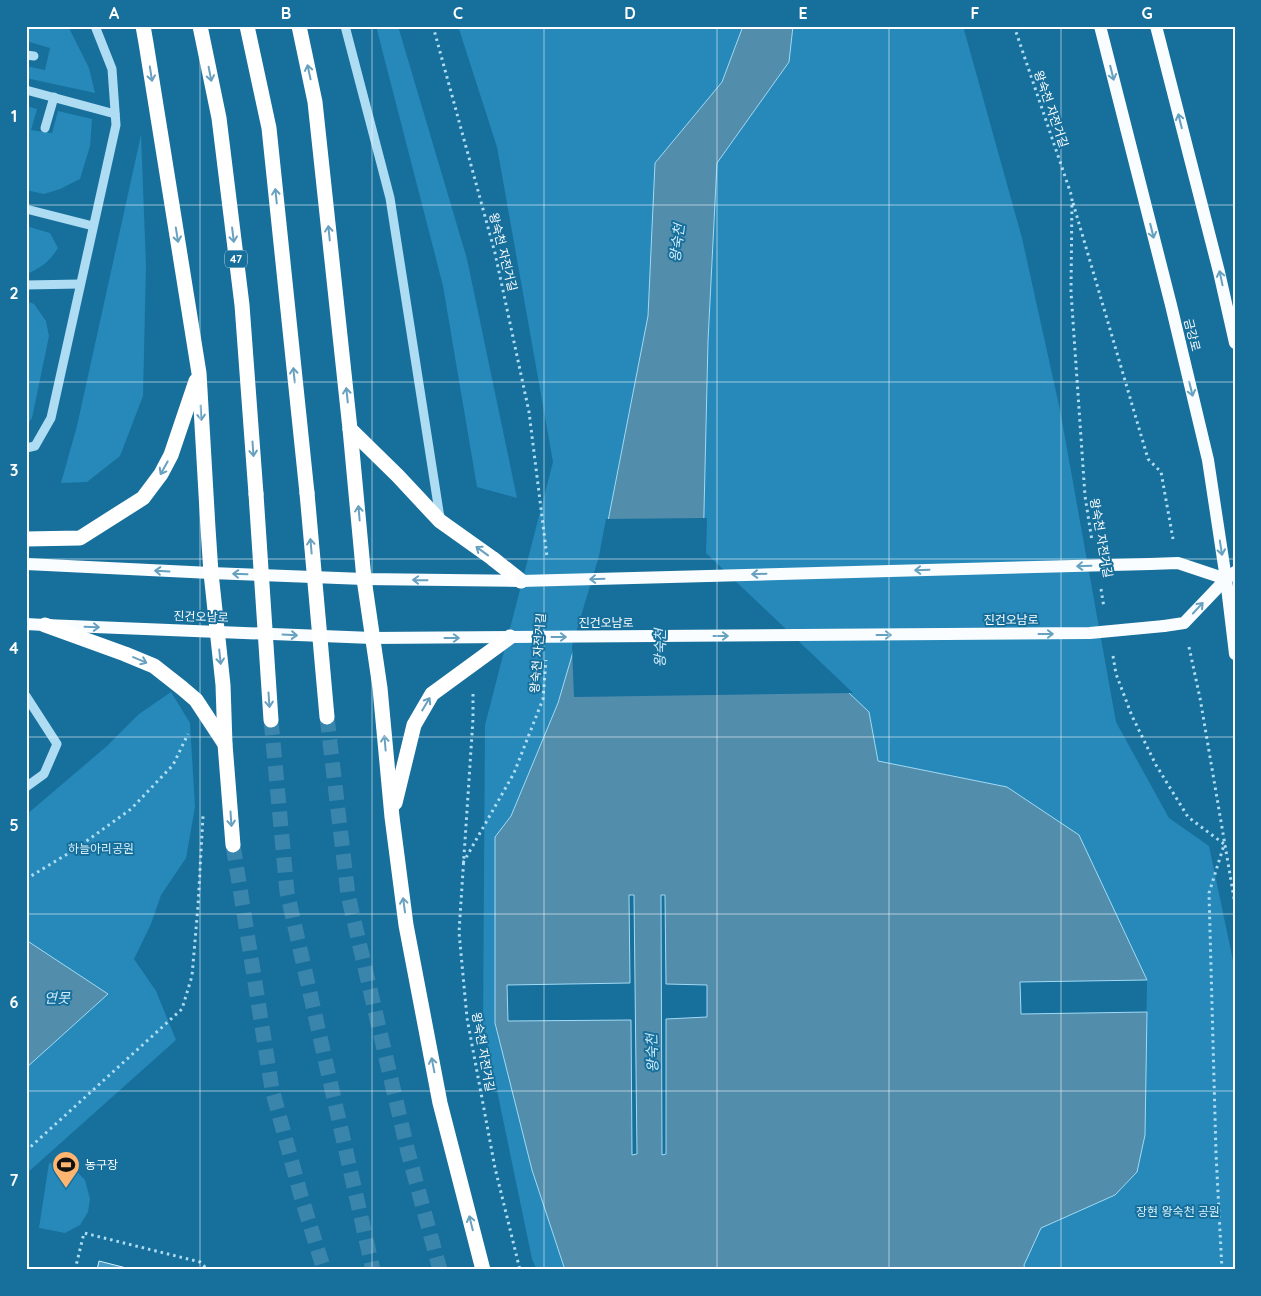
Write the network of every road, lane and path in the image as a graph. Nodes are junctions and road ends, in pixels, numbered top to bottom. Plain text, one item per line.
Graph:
1 (94, 26) edge
2 (143, 26) edge
3 (200, 26) edge
4 (248, 26) edge
5 (299, 26) edge
6 (345, 26) edge
7 (433, 26) edge
8 (1014, 26) edge
9 (1100, 26) edge
10 (1156, 26) edge
11 (1234, 26) edge
12 (1235, 30) edge
13 (26, 90) edge
14 (54, 97) junction
15 (115, 114) junction
16 (44, 128) dead end
17 (1072, 197) junction
18 (26, 209) edge
19 (93, 226) junction
20 (80, 284) junction
21 (26, 285) edge
22 (1235, 343) edge
23 (199, 373) junction
24 (350, 429) junction
25 (26, 448) edge
26 (440, 521) junction
27 (26, 539) edge
28 (1093, 544) dead end
29 (1178, 562) junction
30 (26, 564) edge
31 (548, 566) dead end
32 (211, 573) junction
33 (1230, 575) edge
34 (364, 579) junction
35 (521, 581) junction
36 (1099, 582) dead end
37 (1104, 610) dead end
38 (1184, 623) junction
39 (26, 624) edge
40 (45, 625) junction
41 (218, 631) junction
42 (510, 637) junction
43 (372, 638) junction
44 (547, 652) dead end
45 (1235, 654) edge
46 (1113, 656) dead end
47 (474, 663) junction
48 (26, 696) edge
49 (203, 710) junction
50 (327, 717) tunnel mouth
51 (271, 720) tunnel mouth
52 (225, 744) junction
53 (26, 787) edge
54 (203, 816) dead end
55 (392, 817) junction
56 (1224, 844) junction
57 (233, 846) tunnel mouth
58 (463, 863) junction
59 (26, 879) edge
60 (1235, 904) edge
61 (26, 1151) edge
62 (75, 1270) edge
63 (208, 1270) edge
64 (483, 1270) edge
65 (520, 1270) edge
66 (1222, 1270) edge

1 - 15 lane
2 -> 23 highway
3 -> 51 highway, 47, bridge
50 -> 4 highway, bridge
24 -> 5 highway
6 - 26 lane
7 - 31 path, 왕숙천 자전거길
8 - 17 path, 왕숙천 자전거길
9 -> 33 main road, 금강로
22 -> 10 main road
11 - 12 path
13 - 14 lane
14 - 15 lane
14 - 16 lane
15 - 19 lane
17 - 28 path, 왕숙천 자전거길
17 - 29 path, 왕숙천 자전거길
18 - 19 lane
19 - 20 lane
20 - 21 lane
20 - 25 lane
23 -> 27 highway
23 -> 32 highway
24 - 26 highway
34 -> 24 highway
35 -> 26 highway
29 - 33 main road
29 -> 35 main road, bridge
32 -> 30 main road
34 -> 32 main road
32 - 41 highway
38 -> 33 main road
33 - 45 main road, 금강로
35 -> 34 main road
34 - 43 highway
36 - 37 path, 왕숙천 자전거길
42 -> 38 main road, 진건오남로, bridge
38 - 56 path
39 - 40 main road, 진건오남로
40 -> 41 main road, 진건오남로
40 -> 49 highway
41 -> 43 main road, 진건오남로
41 -> 52 highway
43 -> 42 main road, 진건오남로
42 - 47 highway
55 -> 43 highway
44 - 58 path, 왕숙천 자전거길
46 - 56 path
55 -> 47 highway
47 - 58 path
48 - 53 lane
49 - 52 highway
49 - 59 path
52 -> 57 highway
54 - 61 path
64 -> 55 highway
56 - 60 path
56 - 66 path
58 - 65 path, 왕숙천 자전거길
62 - 63 path

